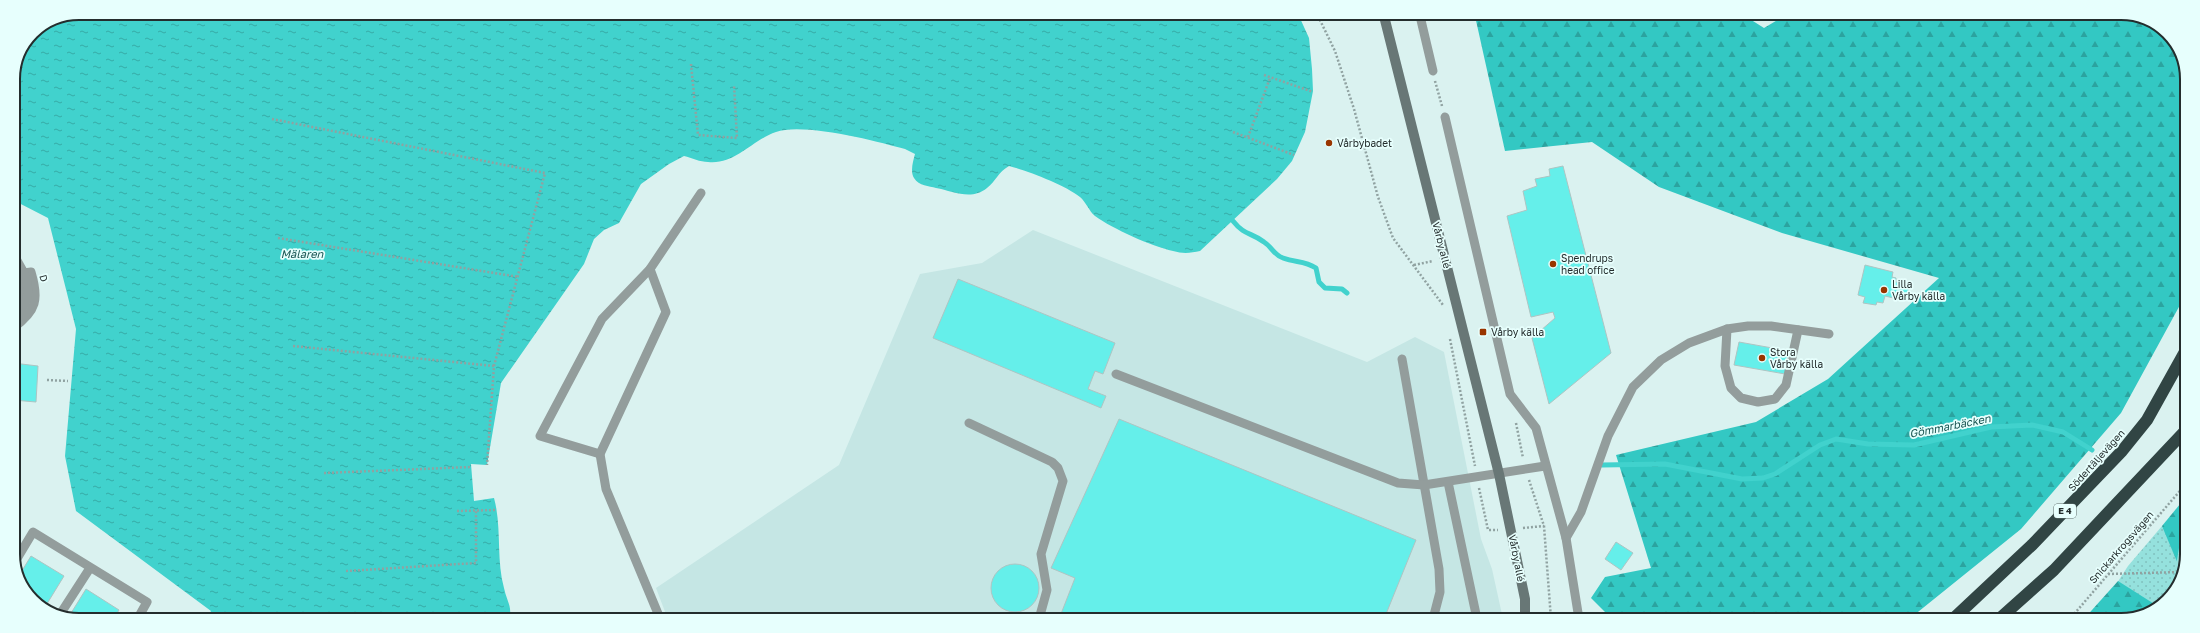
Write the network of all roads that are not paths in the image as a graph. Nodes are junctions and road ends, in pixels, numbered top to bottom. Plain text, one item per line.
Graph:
1 (1385, 20) edge
2 (1421, 20) edge
3 (1433, 71) road end
4 (1445, 117) road end
5 (701, 193) dead end
6 (20, 264) edge
7 (650, 269) junction
8 (28, 273) junction
9 (20, 283) edge
10 (20, 299) edge
11 (20, 310) edge
12 (20, 323) edge
13 (1727, 329) junction
14 (1798, 330) junction
15 (1829, 334) dead end
16 (1402, 358) dead end
17 (2180, 361) edge
18 (1116, 374) dead end
19 (969, 423) dead end
20 (2180, 436) edge
21 (600, 454) junction
22 (1545, 466) junction
23 (1499, 474) junction
24 (1448, 482) junction
25 (1424, 485) junction
26 (1566, 538) junction
27 (20, 553) edge
28 (90, 568) junction
29 (63, 610) edge
30 (141, 613) edge
31 (656, 613) edge
32 (1041, 613) edge
33 (1434, 613) edge
34 (1476, 613) edge
35 (1525, 613) edge
36 (1579, 613) edge
37 (1959, 613) edge
38 (2006, 613) edge

1 - 23 street, Vårby allé
2 - 3 lane
4 - 22 lane
5 - 7 lane
6 - 8 lane
7 - 21 lane
7 - 21 lane
8 - 11 lane
8 - 12 lane, D
9 - 10 lane
13 - 14 lane
13 - 14 lane
13 - 26 lane
14 - 15 lane
16 - 25 lane
17 - 37 highway, Södertäljevägen / E 4
18 - 25 lane
19 - 32 lane
20 - 38 highway
21 - 31 lane
22 - 23 lane
22 - 26 lane
23 - 24 lane
23 - 35 street, Vårby allé
24 - 25 lane
24 - 34 lane
25 - 33 lane
26 - 36 lane
27 - 28 lane
28 - 29 lane
28 - 30 lane

